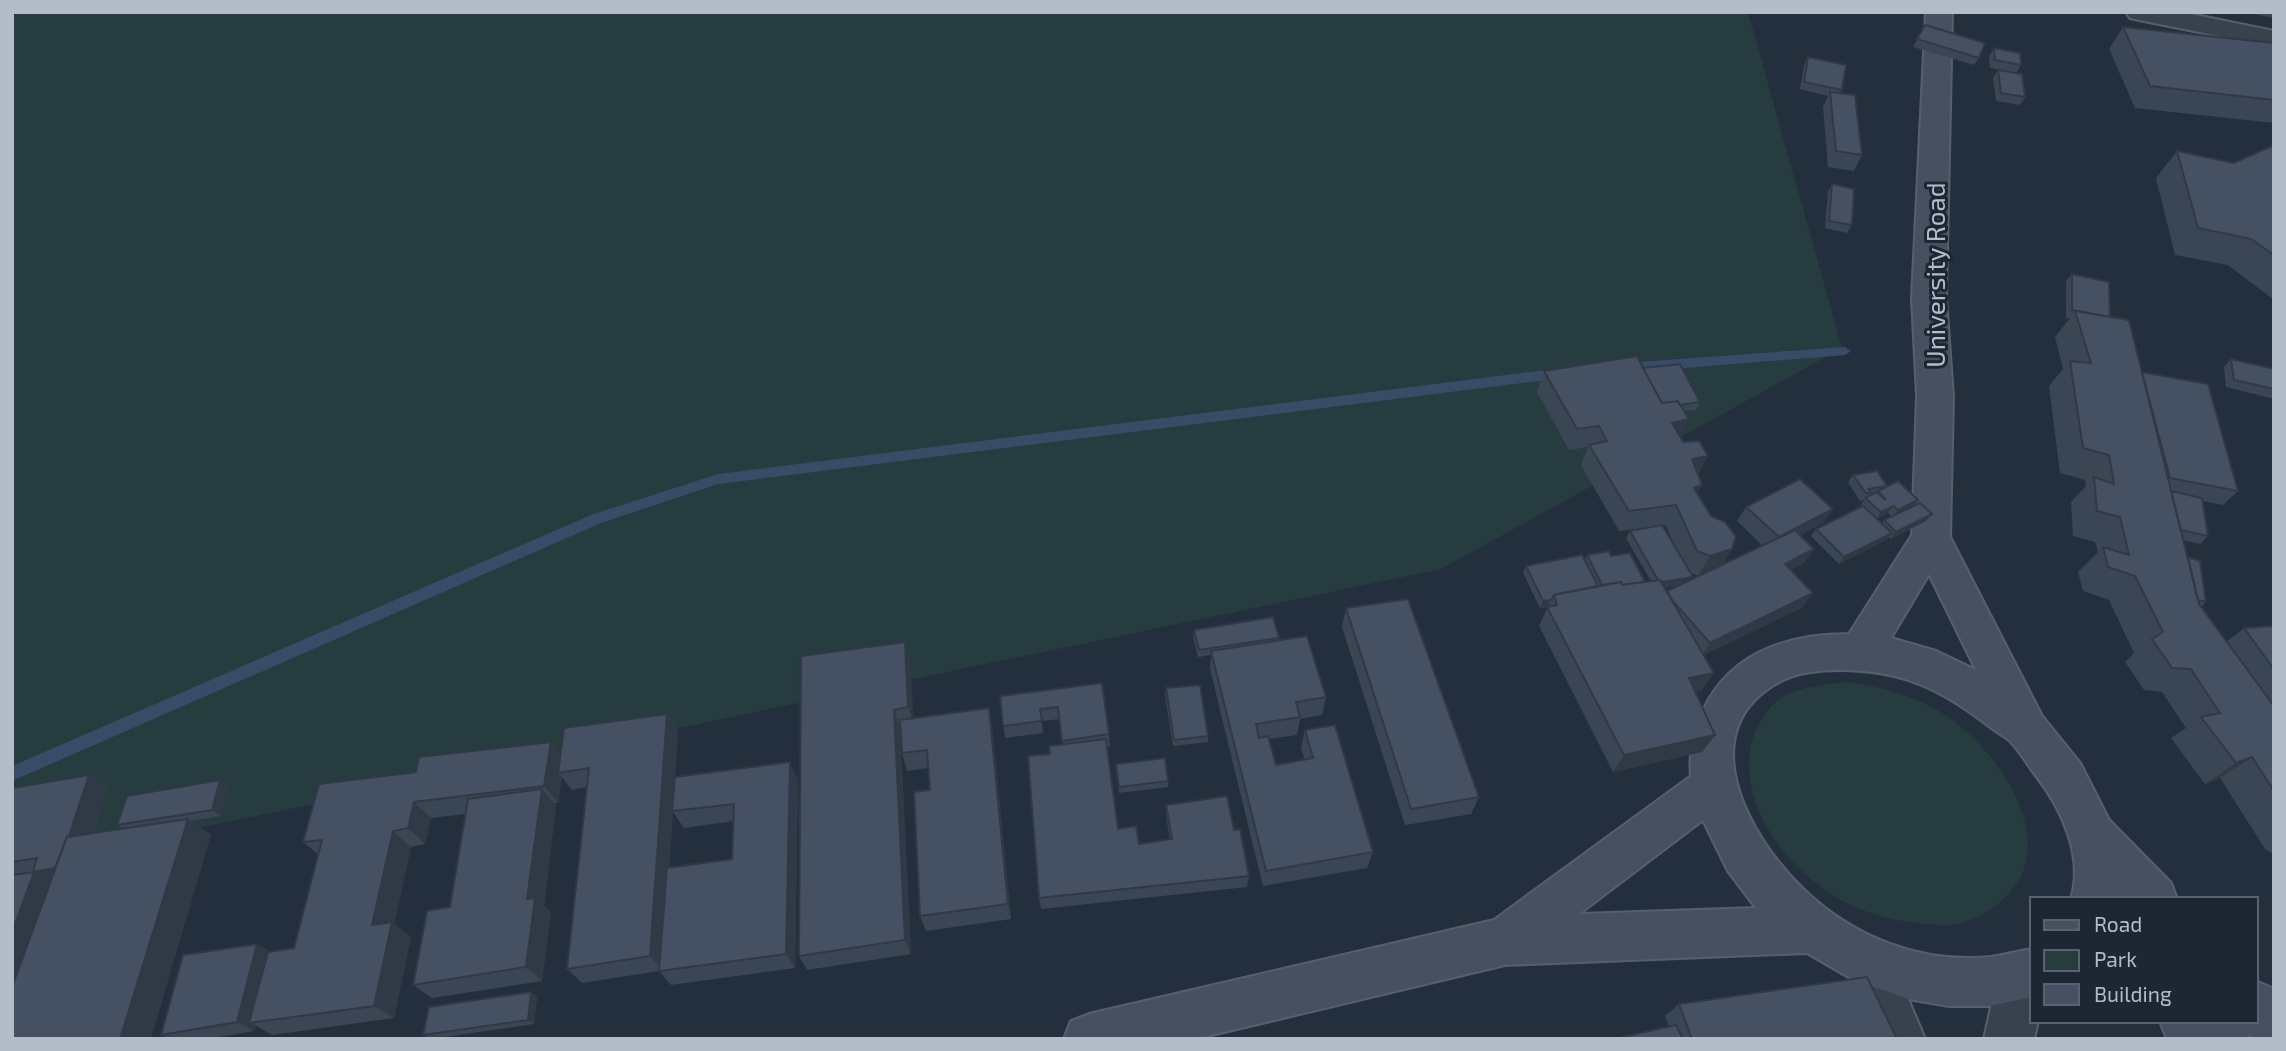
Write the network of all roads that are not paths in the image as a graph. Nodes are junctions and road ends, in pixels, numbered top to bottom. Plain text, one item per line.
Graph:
1 (1939, 12) edge
2 (2140, 12) edge
3 (2274, 39) edge
4 (1931, 537) junction
5 (1861, 651) junction
6 (2027, 730) junction
7 (1714, 785) junction
8 (2093, 835) junction
9 (2095, 897) edge
10 (2152, 897) edge
11 (1811, 929) junction
12 (1505, 941) junction
13 (1869, 964) junction
14 (2027, 974) edge
15 (2258, 1008) edge
16 (2189, 1023) edge
17 (2274, 1025) edge
18 (1089, 1039) edge
19 (1900, 1039) edge
20 (2009, 1039) edge
21 (2225, 1039) edge

1 - 4 main road, University Road
2 - 3 street
4 - 5 main road
4 - 6 main road
5 - 6 main road
5 - 7 main road
6 - 8 main road
7 - 11 main road
7 - 12 main road
8 - 9 main road
8 - 10 main road
11 - 12 main road
11 - 13 main road
12 - 18 main road
13 - 14 main road
13 - 19 street
14 - 20 street
15 - 17 main road
16 - 21 main road

